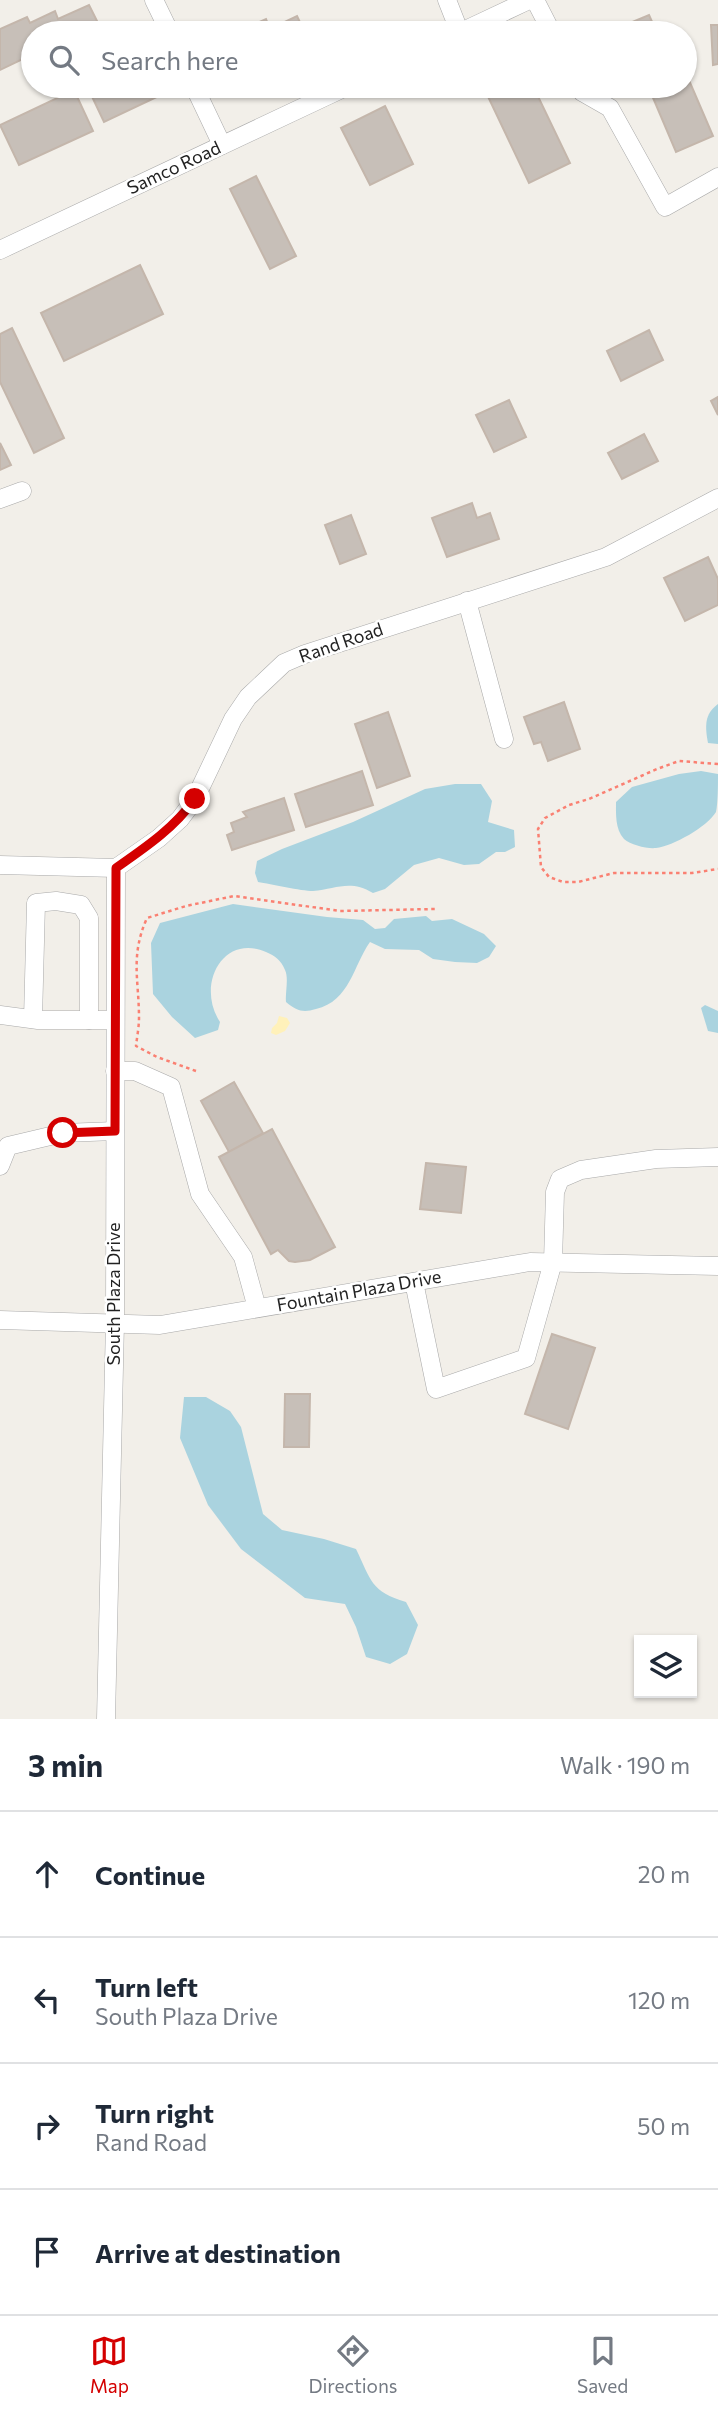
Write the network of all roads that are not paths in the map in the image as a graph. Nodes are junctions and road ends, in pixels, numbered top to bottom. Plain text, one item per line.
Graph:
1 (154, 0) edge
2 (447, 0) edge
3 (529, 0) edge
4 (535, 0) edge
5 (161, 21) edge
6 (455, 21) edge
7 (485, 21) edge
8 (546, 21) edge
9 (200, 98) edge
10 (322, 98) edge
11 (592, 98) edge
12 (222, 145) junction
13 (718, 177) edge
14 (0, 250) edge
15 (22, 491) dead end
16 (718, 498) edge
17 (0, 499) edge
18 (467, 601) junction
19 (504, 739) dead end
20 (0, 865) edge
21 (116, 868) junction
22 (0, 1015) edge
23 (33, 1019) junction
24 (89, 1020) junction
25 (115, 1020) junction
26 (115, 1071) junction
27 (115, 1131) junction
28 (718, 1157) edge
29 (0, 1166) edge
30 (553, 1262) junction
31 (718, 1266) edge
32 (414, 1282) junction
33 (257, 1308) junction
34 (0, 1320) edge
35 (115, 1322) junction
36 (106, 1719) edge

1 - 5 street
2 - 6 street
3 - 7 street
4 - 8 street
9 - 12 street
10 - 12 street, Samco Road
11 - 13 street
12 - 14 street, Samco Road
15 - 17 street
16 - 18 street, Rand Road
18 - 19 street
18 - 21 street, Rand Road
20 - 21 street
21 - 25 street, South Plaza Drive
22 - 23 street
23 - 24 street
23 - 24 street
24 - 25 street
25 - 26 street, South Plaza Drive
26 - 27 street, South Plaza Drive
26 - 33 street
27 - 29 street
27 - 35 street, South Plaza Drive
28 - 30 street
30 - 31 street, Fountain Plaza Drive
30 - 32 street, Fountain Plaza Drive
30 - 32 street
32 - 33 street, Fountain Plaza Drive
33 - 35 street, Fountain Plaza Drive
34 - 35 street, Fountain Plaza Drive
35 - 36 street, South Plaza Drive

